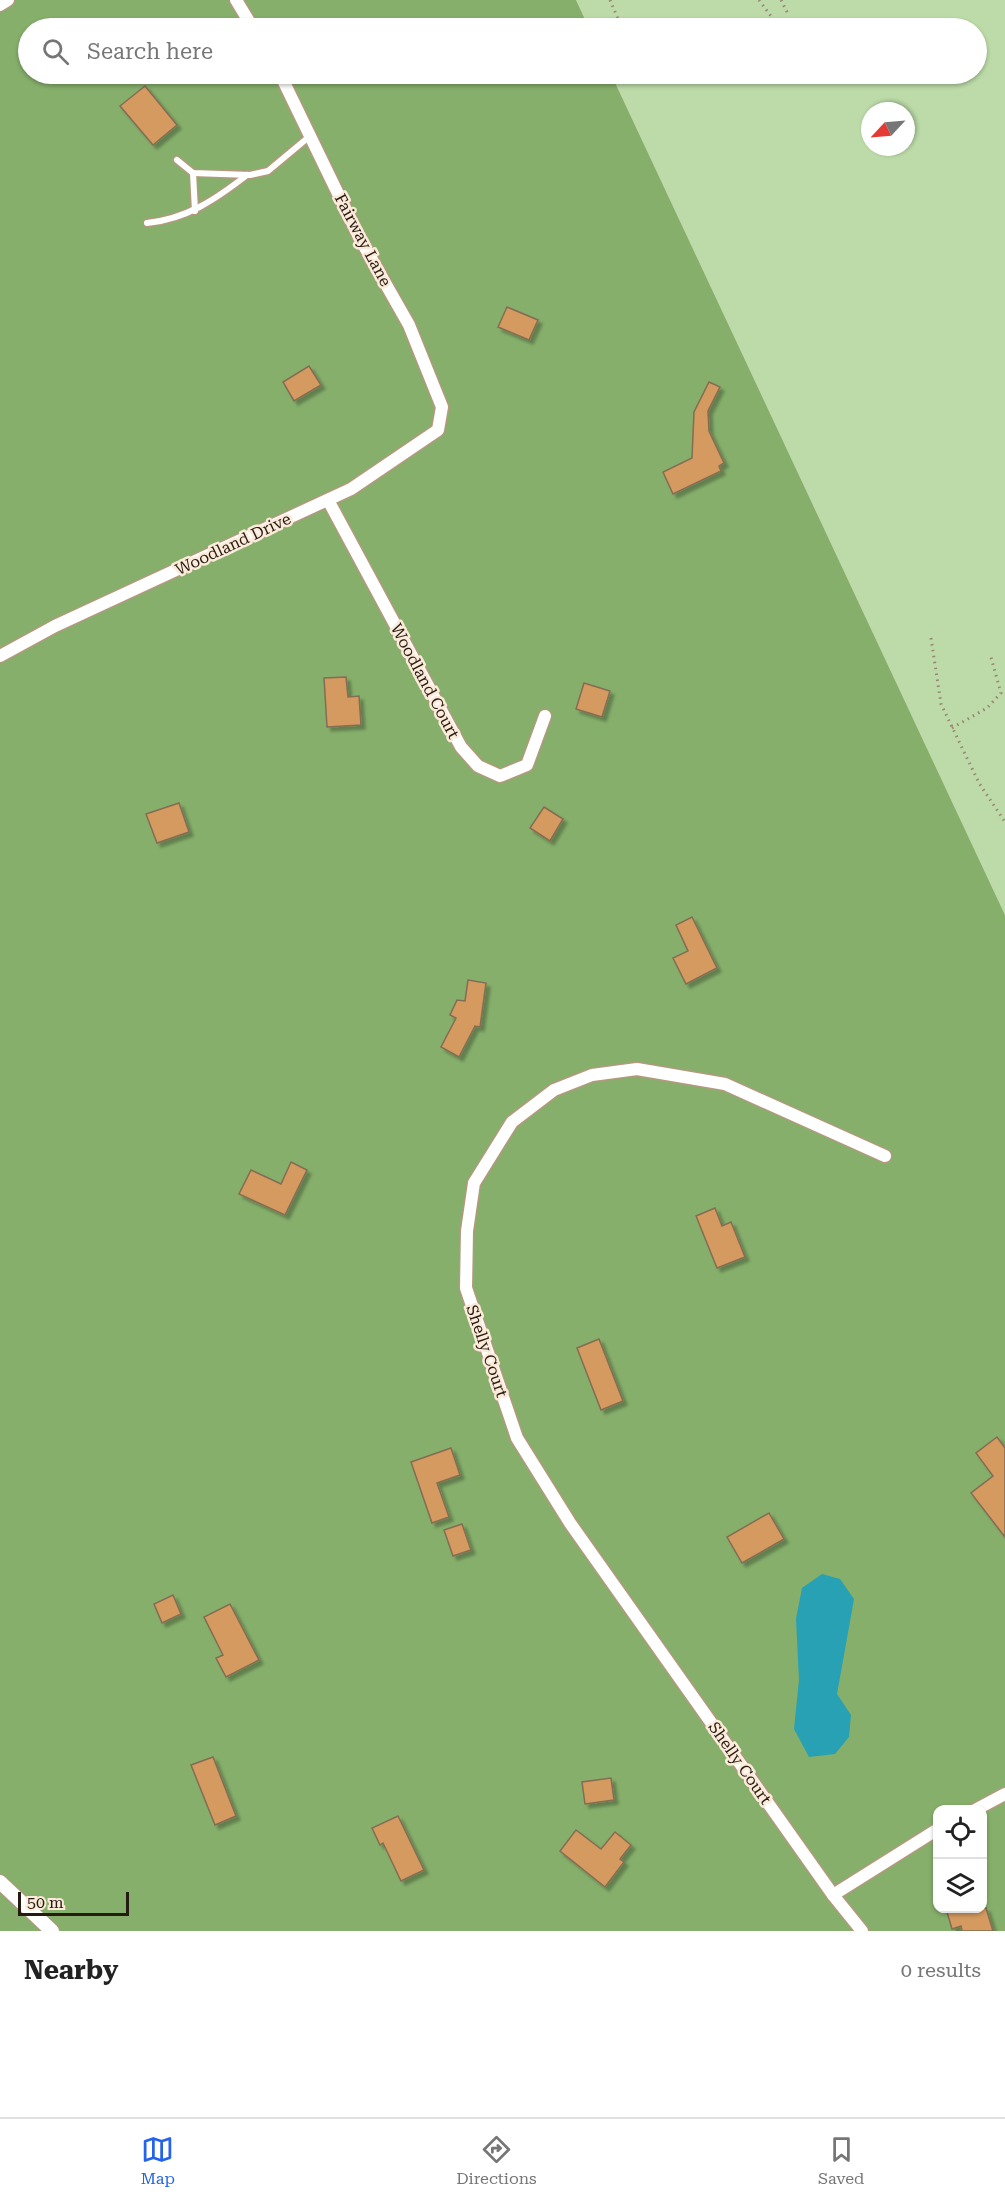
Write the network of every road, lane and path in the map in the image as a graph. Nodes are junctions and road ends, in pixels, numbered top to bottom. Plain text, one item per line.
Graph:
1 (8, 0) edge
2 (236, 0) edge
3 (610, 0) edge
4 (759, 0) edge
5 (781, 0) edge
6 (0, 4) edge
7 (788, 14) dead end
8 (248, 18) edge
9 (618, 18) edge
10 (772, 18) edge
11 (285, 84) edge
12 (311, 135) junction
13 (177, 160) dead end
14 (193, 173) junction
15 (247, 175) junction
16 (195, 211) junction
17 (147, 223) dead end
18 (442, 407) joint
19 (328, 500) junction
20 (931, 638) dead end
21 (990, 654) dead end
22 (0, 656) edge
23 (545, 716) dead end
24 (952, 728) junction
25 (1005, 822) edge
26 (885, 1156) dead end
27 (1005, 1794) edge
28 (983, 1805) edge
29 (933, 1832) edge
30 (0, 1882) edge
31 (833, 1895) junction
32 (52, 1931) edge
33 (862, 1931) edge

1 - 6 street
2 - 8 street
3 - 9 path
4 - 10 path
5 - 7 path
11 - 12 street, Fairway Lane
12 - 15 lane
12 - 18 street, Fairway Lane
13 - 14 lane
14 - 15 lane
14 - 16 lane
15 - 16 lane
16 - 17 lane
18 - 19 street, Woodland Drive
19 - 22 street, Woodland Drive
19 - 23 street, Woodland Court
20 - 24 path
21 - 24 path
24 - 25 path
26 - 31 street, Shelly Court
27 - 28 street
29 - 31 street
30 - 32 street
31 - 33 street, Shelly Court

